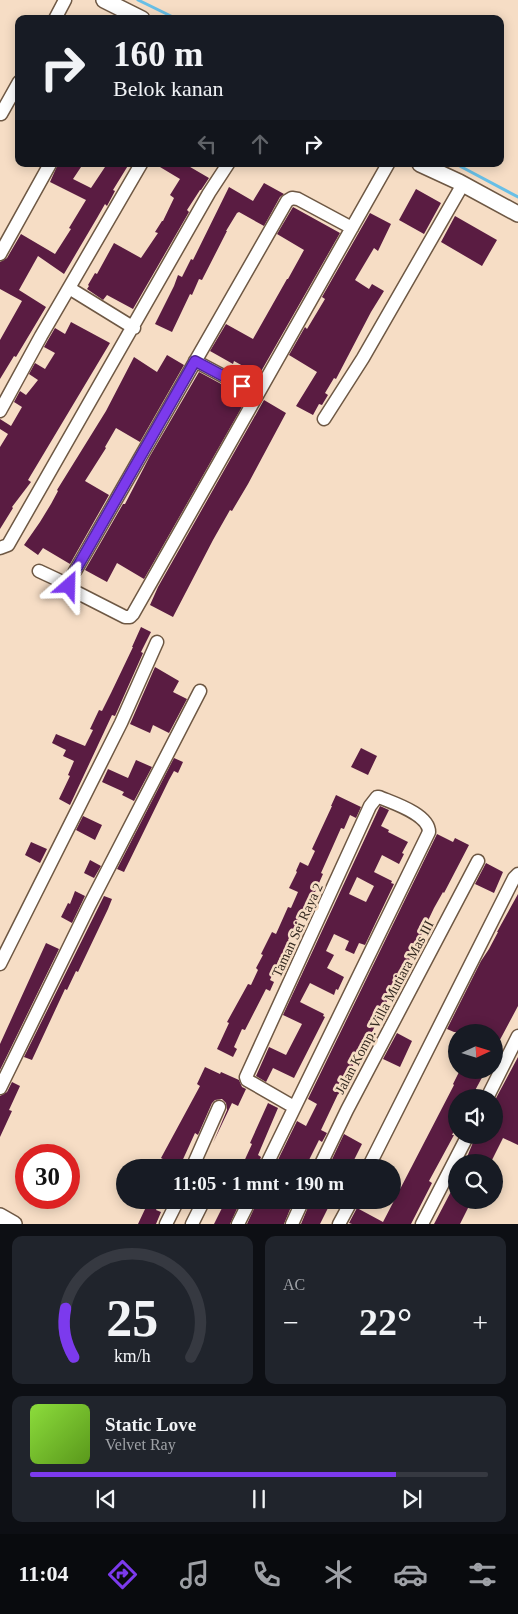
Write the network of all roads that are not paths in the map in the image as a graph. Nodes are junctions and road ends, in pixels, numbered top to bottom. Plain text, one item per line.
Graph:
1 (65, 0) edge
2 (104, 0) edge
3 (56, 15) edge
4 (132, 15) edge
5 (15, 89) edge
6 (1, 114) edge
7 (48, 167) edge
8 (139, 167) edge
9 (226, 167) edge
10 (386, 167) edge
11 (426, 167) edge
12 (463, 184) junction
13 (518, 214) edge
14 (352, 228) junction
15 (0, 254) edge
16 (69, 288) junction
17 (134, 328) junction
18 (195, 361) junction
19 (257, 394) junction
20 (0, 411) edge
21 (324, 419) dead end
22 (0, 548) edge
23 (38, 571) dead end
24 (69, 586) junction
25 (157, 642) dead end
26 (200, 691) dead end
27 (478, 861) dead end
28 (518, 874) edge
29 (0, 964) edge
30 (518, 1036) edge
31 (0, 1088) edge
32 (492, 1089) edge
33 (219, 1107) dead end
34 (294, 1107) junction
35 (463, 1144) edge
36 (196, 1159) edge
37 (269, 1159) edge
38 (323, 1159) edge
39 (373, 1159) edge
40 (174, 1209) edge
41 (200, 1209) edge
42 (246, 1209) edge
43 (299, 1209) edge
44 (348, 1209) edge
45 (0, 1216) edge
46 (14, 1224) edge
47 (166, 1224) edge
48 (192, 1224) edge
49 (238, 1224) edge
50 (292, 1224) edge
51 (340, 1224) edge
52 (422, 1224) edge

1 - 3 street
2 - 4 street
5 - 6 street
7 - 15 street
8 - 16 street
9 - 17 street
10 - 14 street
11 - 12 street
12 - 13 street
12 - 21 street
14 - 18 street
14 - 19 street
16 - 17 street
16 - 20 street
17 - 22 street
18 - 19 street
18 - 24 street
19 - 24 street
23 - 24 street
25 - 29 street
26 - 31 street
27 - 38 street, Jalan Komp. Villa Mutiara Mas III
28 - 39 street
30 - 32 street
33 - 36 street
34 - 34 street, Taman Sei Raya 2
34 - 37 street, Taman Sei Raya 2
35 - 52 street
40 - 47 street
41 - 48 street
42 - 49 street
43 - 50 street
44 - 51 street
45 - 46 street

